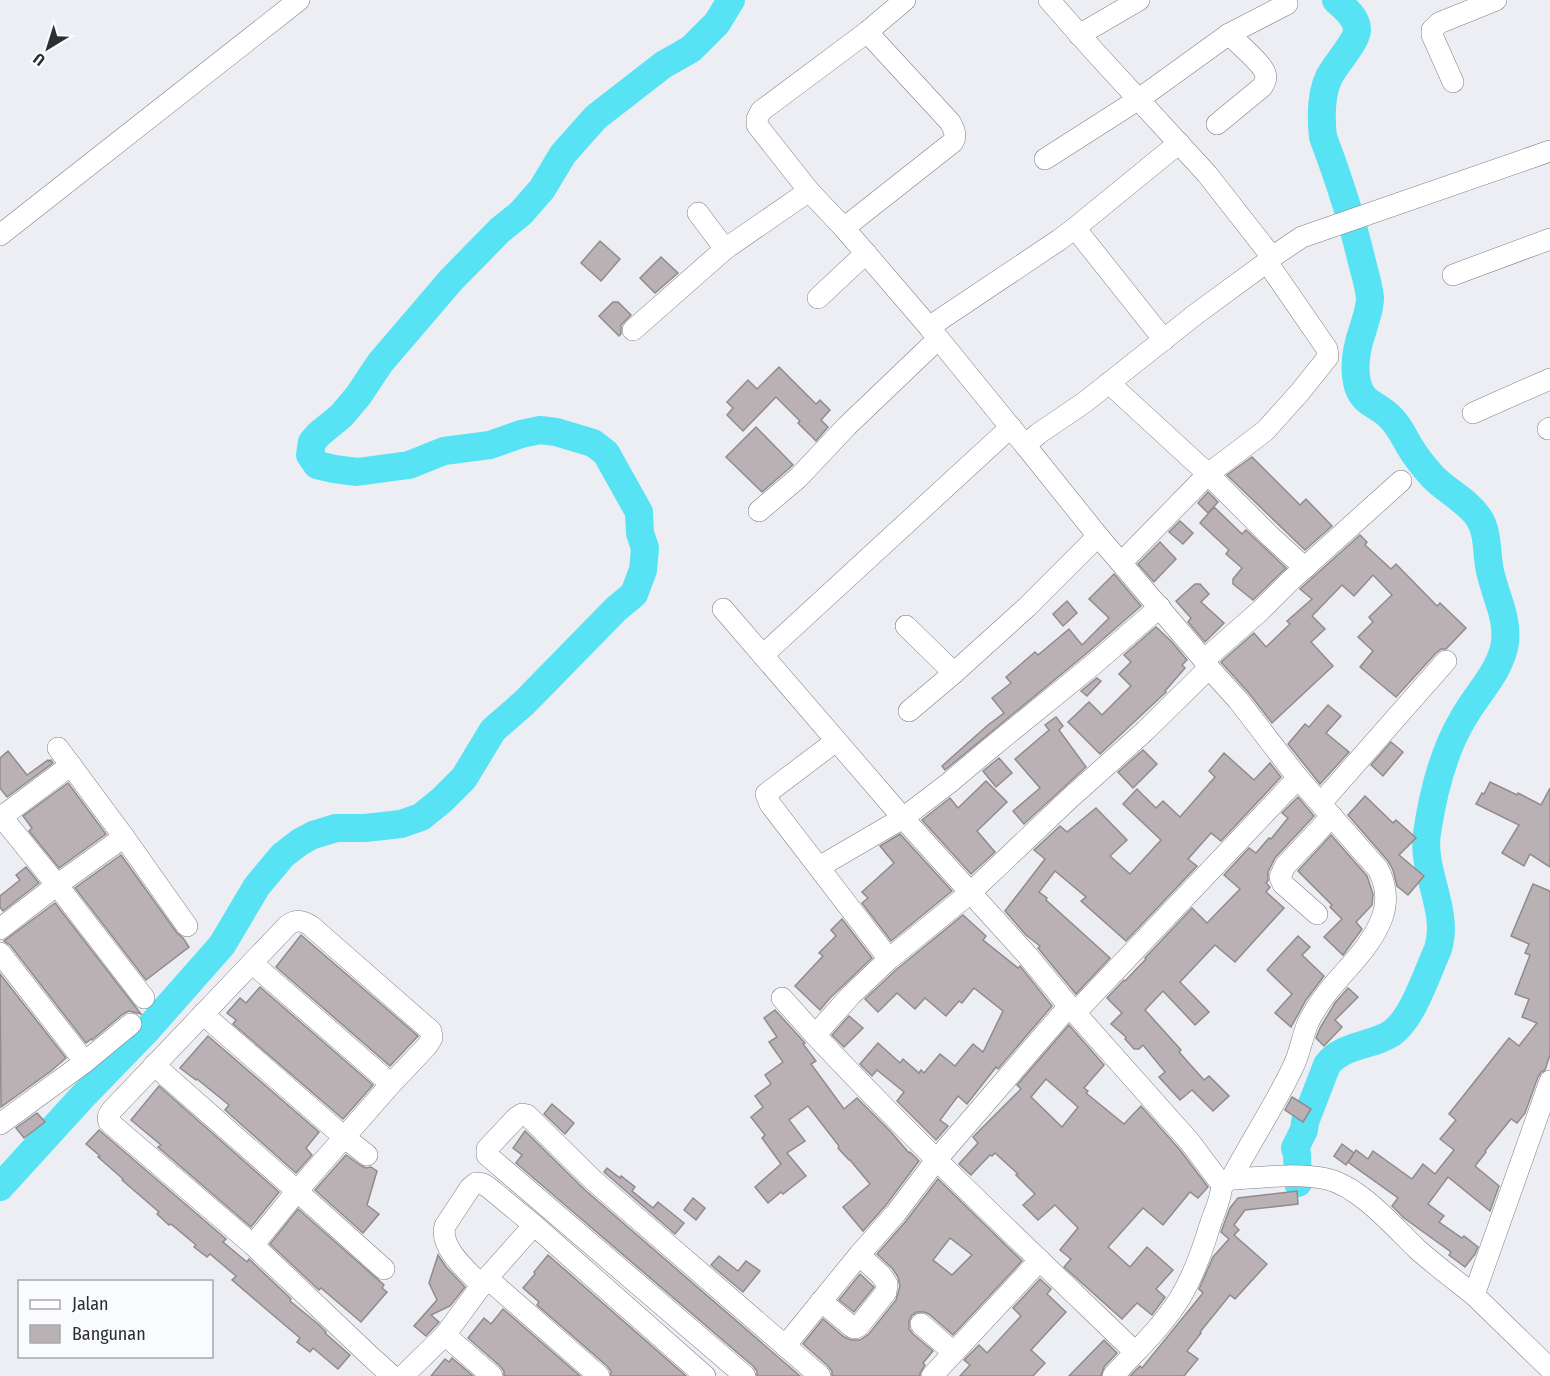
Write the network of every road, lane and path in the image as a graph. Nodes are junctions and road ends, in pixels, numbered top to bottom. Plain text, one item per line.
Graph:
1 (299, 0) edge
2 (904, 0) edge
3 (1049, 0) edge
4 (1139, 0) edge
5 (1496, 0) edge
6 (1287, 4) dead end
7 (867, 32) junction
8 (1229, 34) junction
9 (1079, 35) junction
10 (1454, 82) dead end
11 (1139, 99) junction
12 (1217, 124) dead end
13 (1179, 143) junction
14 (1550, 151) edge
15 (1045, 159) dead end
16 (809, 191) junction
17 (698, 213) dead end
18 (844, 228) junction
19 (1075, 228) junction
20 (0, 235) edge
21 (1550, 239) edge
22 (725, 249) junction
23 (866, 253) junction
24 (1269, 260) junction
25 (1453, 275) dead end
26 (818, 298) dead end
27 (633, 330) dead end
28 (934, 333) junction
29 (1164, 340) junction
30 (1550, 379) edge
31 (1108, 383) junction
32 (1473, 412) dead end
33 (1011, 427) junction
34 (1025, 445) junction
35 (1208, 474) junction
36 (1401, 481) dead end
37 (759, 511) dead end
38 (1098, 536) junction
39 (1122, 562) junction
40 (1305, 568) junction
41 (1160, 607) junction
42 (723, 609) dead end
43 (906, 626) dead end
44 (763, 655) junction
45 (1446, 661) dead end
46 (1207, 664) junction
47 (954, 673) junction
48 (909, 711) dead end
49 (836, 741) junction
50 (58, 748) dead end
51 (71, 765) junction
52 (1298, 777) junction
53 (1326, 809) junction
54 (0, 816) edge
55 (903, 818) junction
56 (124, 837) junction
57 (819, 867) junction
58 (57, 885) junction
59 (970, 893) junction
60 (1317, 914) dead end
61 (187, 926) dead end
62 (0, 929) edge
63 (0, 953) edge
64 (889, 959) junction
65 (252, 963) junction
66 (144, 998) dead end
67 (782, 998) dead end
68 (1072, 1010) junction
69 (203, 1014) junction
70 (131, 1024) dead end
71 (815, 1035) junction
72 (85, 1062) junction
73 (154, 1065) junction
74 (1550, 1081) edge
75 (391, 1084) junction
76 (0, 1124) edge
77 (344, 1137) junction
78 (367, 1155) dead end
79 (937, 1159) junction
80 (1226, 1182) junction
81 (297, 1191) junction
82 (534, 1225) junction
83 (253, 1245) junction
84 (859, 1256) junction
85 (1040, 1260) junction
86 (384, 1269) dead end
87 (484, 1282) junction
88 (1474, 1295) junction
89 (821, 1301) junction
90 (921, 1324) dead end
91 (445, 1335) junction
92 (785, 1346) junction
93 (953, 1352) junction
94 (1135, 1352) junction
95 (1550, 1368) edge
96 (395, 1375) edge
97 (492, 1376) edge
98 (599, 1376) edge
99 (705, 1376) edge
100 (745, 1376) edge
101 (820, 1376) edge
102 (932, 1376) edge
103 (1113, 1376) edge

1 - 20 street
2 - 7 street
3 - 9 street
4 - 9 street
5 - 10 street
6 - 8 street
7 - 16 street
7 - 18 street
8 - 11 street
8 - 12 street
9 - 11 street
11 - 13 street
11 - 15 street
13 - 19 street
13 - 24 street
14 - 24 street
16 - 18 street
16 - 22 street
17 - 22 street
18 - 23 street
19 - 28 street
19 - 29 street
21 - 25 street
22 - 27 street
23 - 26 street
23 - 28 street
24 - 29 street
24 - 35 street
28 - 33 street
28 - 37 street
29 - 31 street
30 - 32 street
31 - 34 street
31 - 35 street
33 - 34 street
33 - 44 street
34 - 38 street
35 - 39 street
35 - 40 street
36 - 40 street
38 - 39 street
38 - 47 street
39 - 41 street
40 - 46 street
41 - 46 street
41 - 55 street
42 - 44 street
43 - 47 street
44 - 49 street
45 - 53 street
46 - 52 street
46 - 59 street
47 - 48 street
49 - 55 street
49 - 57 street
50 - 51 street
51 - 54 street
51 - 56 street
52 - 53 street
52 - 68 street
53 - 60 street
53 - 80 street
54 - 58 street
55 - 57 street
55 - 59 street
56 - 58 street
56 - 61 street
57 - 64 street
58 - 62 street
58 - 66 street
59 - 64 street
59 - 68 street
63 - 72 street
64 - 71 street
65 - 69 street
65 - 75 street
65 - 75 street
67 - 71 street
68 - 79 street
68 - 80 street
69 - 73 street
69 - 77 street
70 - 72 street
71 - 79 street
72 - 76 street
73 - 81 street
73 - 83 street
74 - 88 street
75 - 77 street
77 - 78 street
77 - 81 street
79 - 84 street
79 - 85 street
80 - 88 street
80 - 94 street
81 - 83 street
81 - 86 street
82 - 87 street
82 - 87 street
82 - 99 street
83 - 96 street
84 - 89 street
84 - 89 street
85 - 93 street
85 - 94 street
87 - 91 street
87 - 98 street
88 - 95 street
89 - 92 street
90 - 93 street
91 - 96 street
91 - 97 street
92 - 100 street
92 - 101 street
93 - 102 street
94 - 103 street

